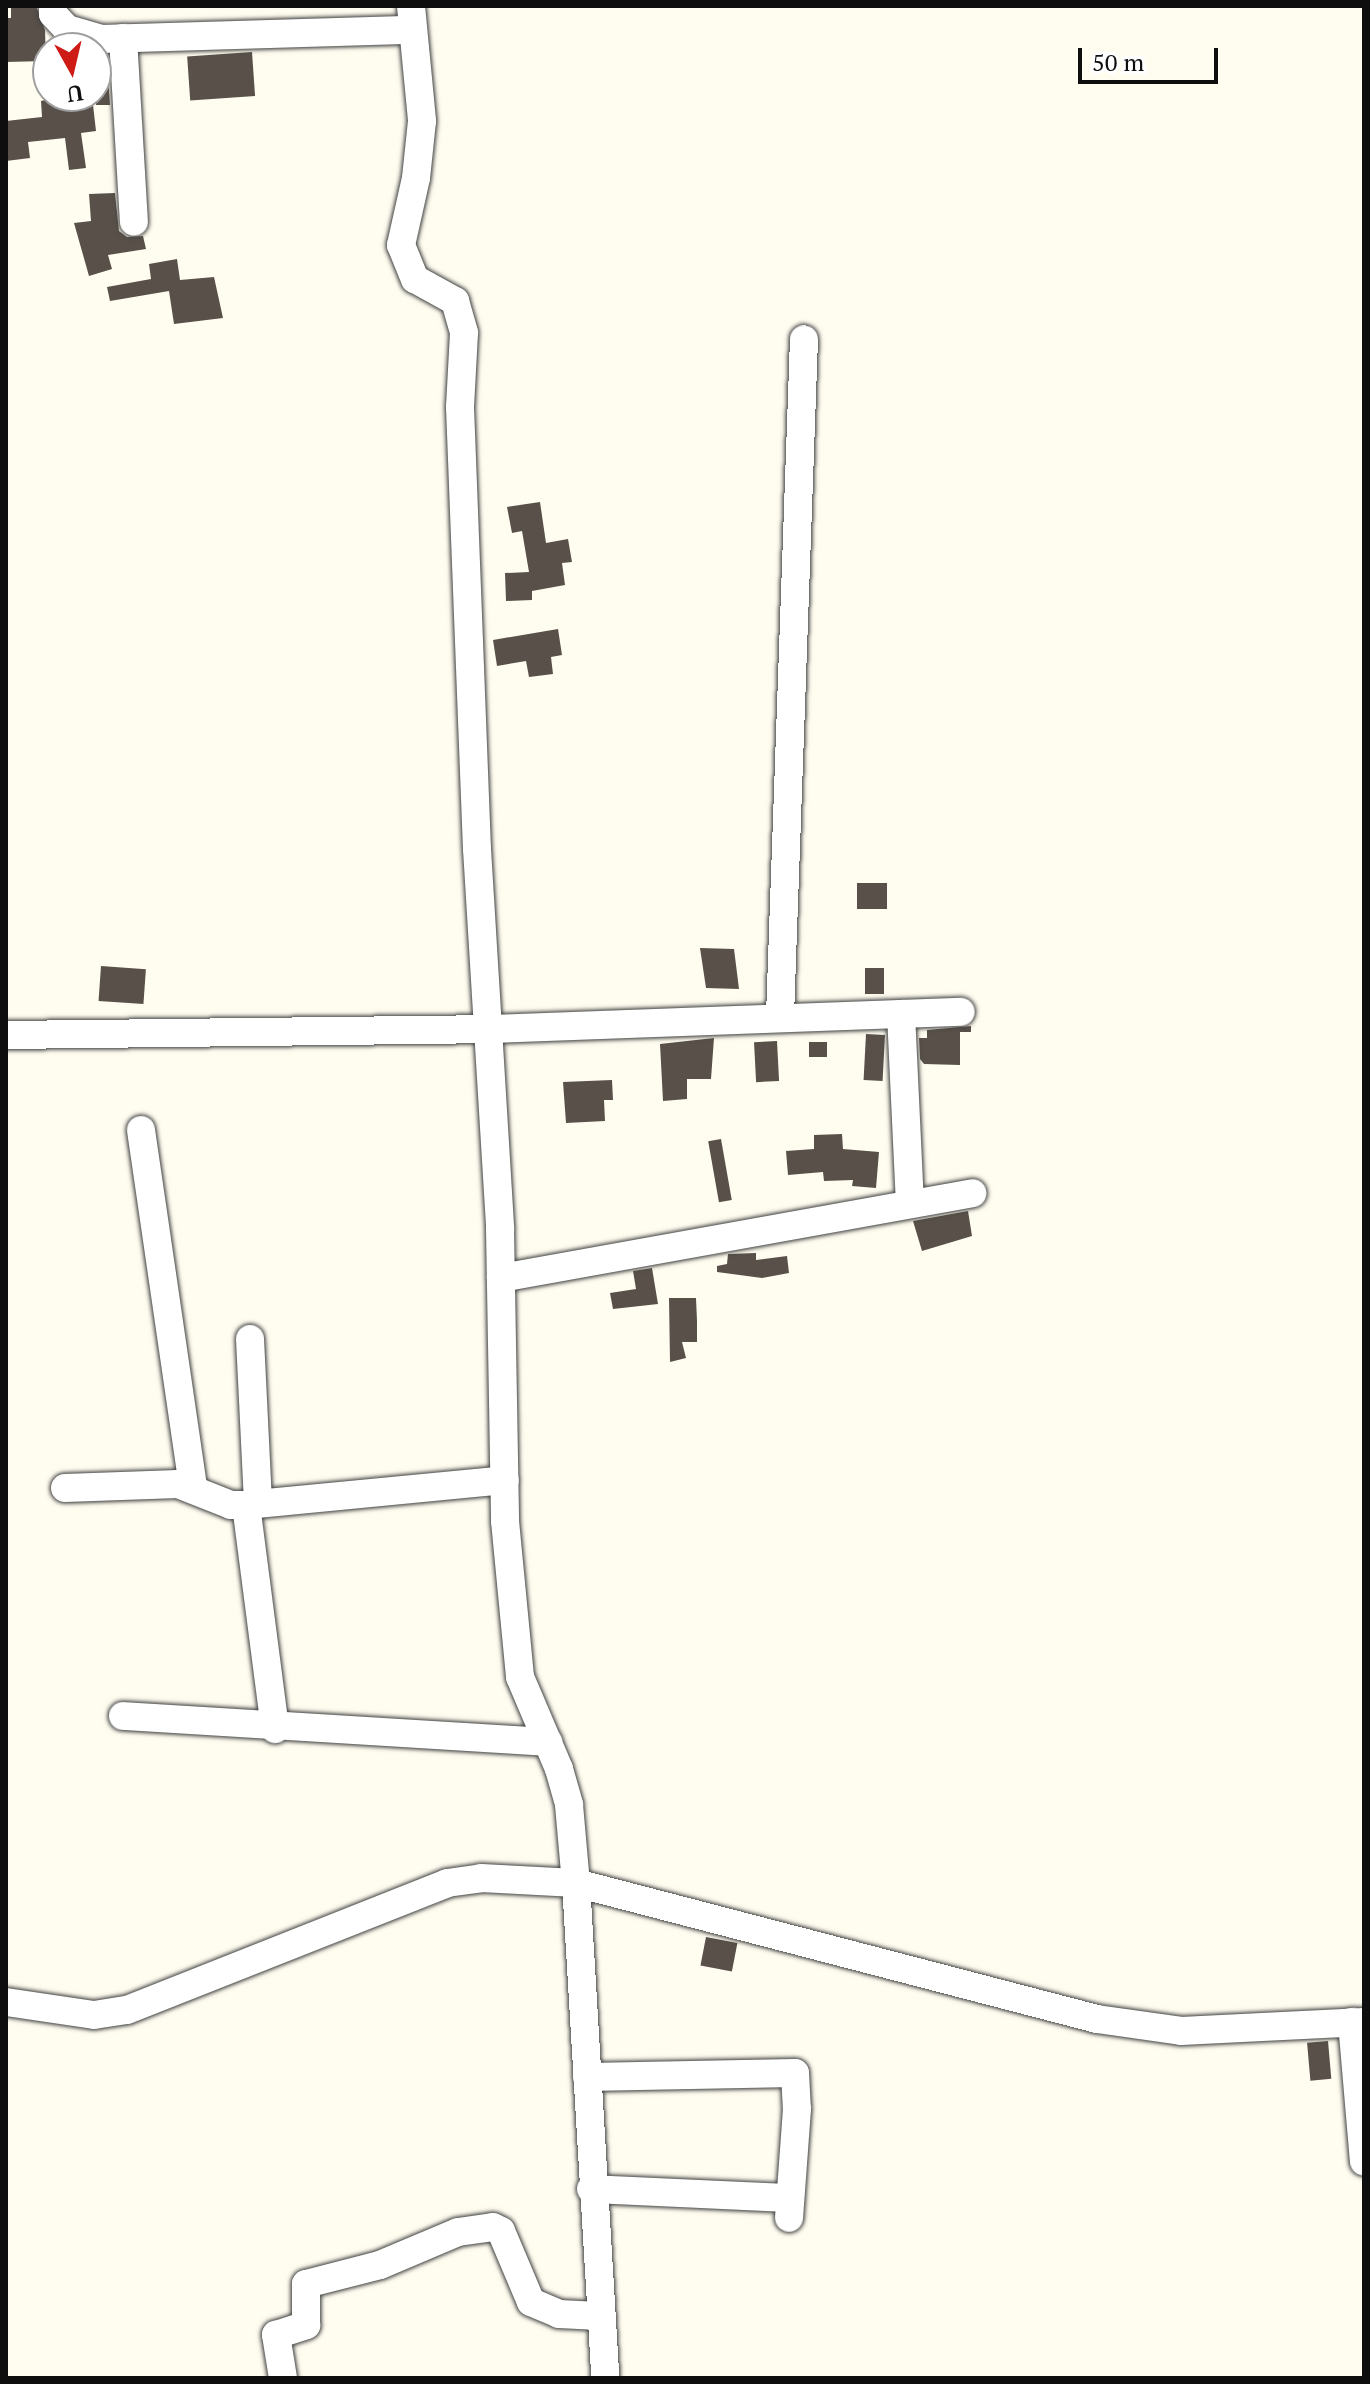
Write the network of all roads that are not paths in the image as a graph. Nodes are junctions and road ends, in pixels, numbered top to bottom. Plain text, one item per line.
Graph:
1 (53, 6) edge
2 (412, 18) edge
3 (123, 38) junction
4 (134, 222) dead end
5 (804, 339) dead end
6 (961, 1012) dead end
7 (901, 1014) junction
8 (780, 1016) junction
9 (492, 1029) junction
10 (6, 1035) edge
11 (141, 1130) dead end
12 (972, 1193) dead end
13 (910, 1204) junction
14 (501, 1278) junction
15 (250, 1339) dead end
16 (505, 1480) junction
17 (193, 1487) junction
18 (65, 1488) dead end
19 (252, 1504) junction
20 (123, 1716) dead end
21 (275, 1729) junction
22 (548, 1742) junction
23 (576, 1883) junction
24 (6, 2002) edge
25 (1358, 2022) edge
26 (587, 2077) junction
27 (1364, 2161) edge
28 (591, 2189) junction
29 (599, 2316) junction
30 (283, 2378) edge
31 (605, 2378) edge

1 - 3 street
2 - 3 street
2 - 9 street
3 - 4 street
5 - 8 street
6 - 7 street
7 - 8 street
7 - 13 street
8 - 9 street
9 - 10 street
9 - 14 street
11 - 17 street
12 - 13 street
13 - 14 street
14 - 16 street
15 - 19 street
16 - 19 street
16 - 22 street
17 - 18 street
17 - 19 street
19 - 21 street
20 - 21 street
21 - 22 street
22 - 23 street
23 - 24 street
23 - 25 street
23 - 26 street
25 - 27 street
26 - 28 street
26 - 28 street
28 - 29 street
29 - 30 street
29 - 31 street

